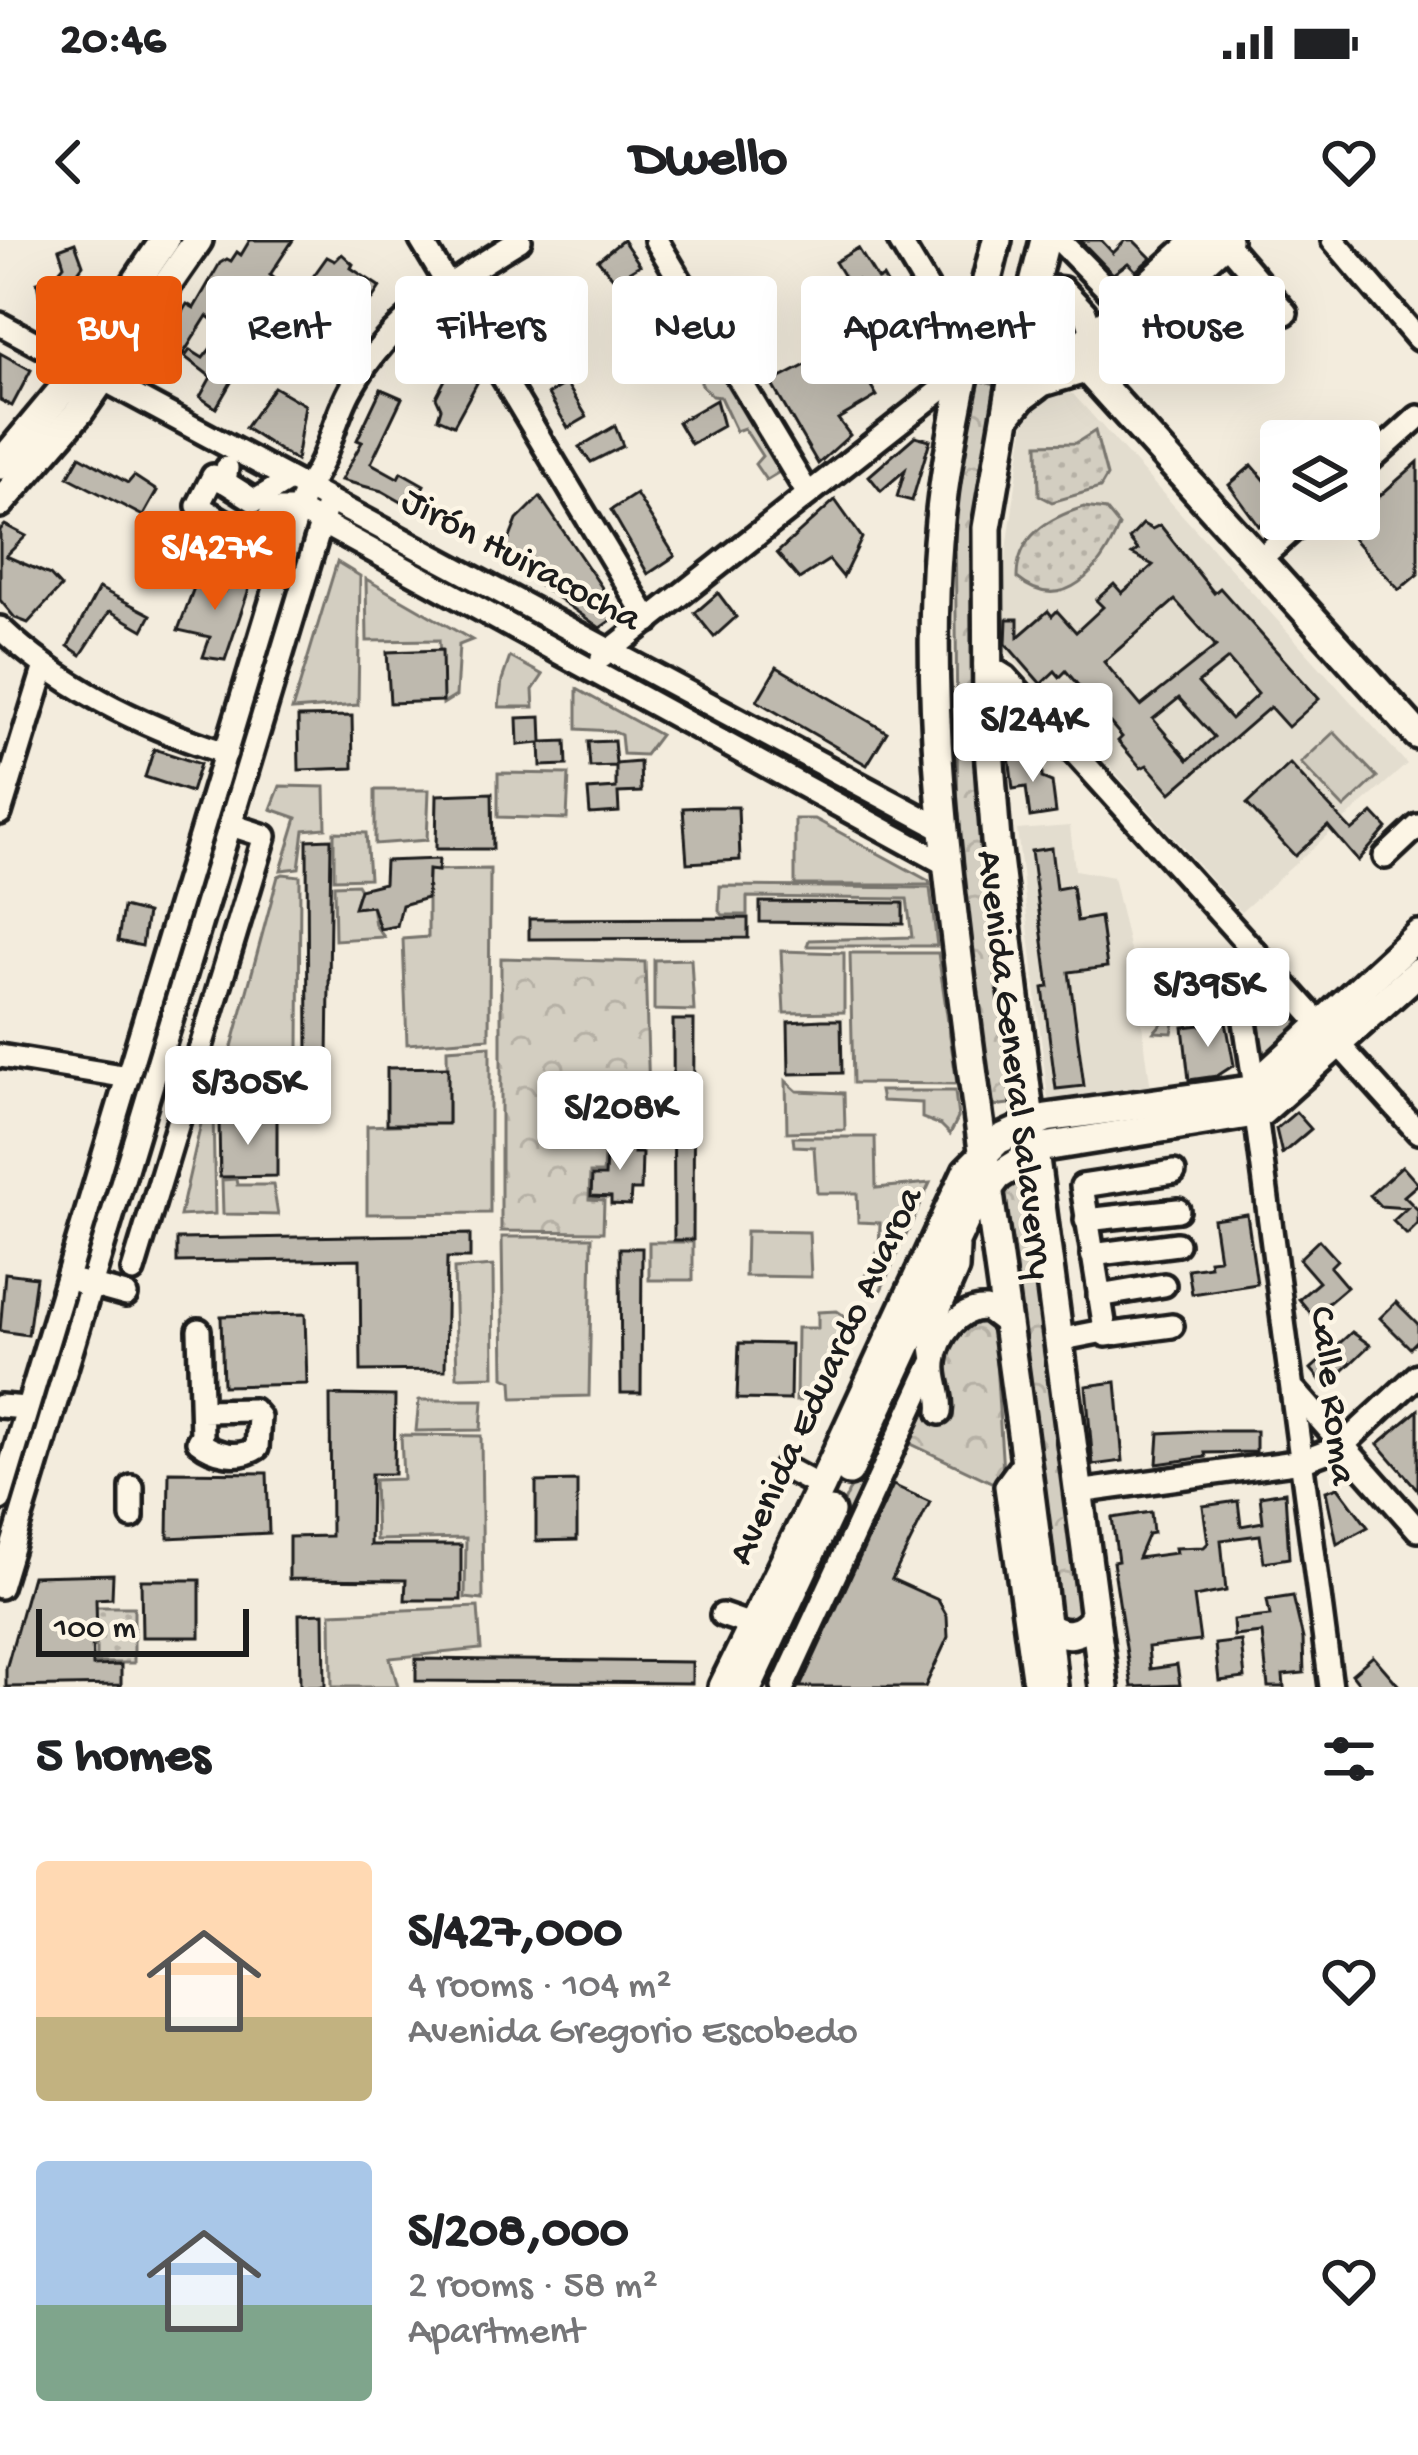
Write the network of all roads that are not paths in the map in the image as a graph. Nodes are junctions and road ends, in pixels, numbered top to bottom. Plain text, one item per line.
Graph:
1 (165, 240) edge
2 (198, 240) edge
3 (421, 240) edge
4 (520, 240) edge
5 (656, 240) edge
6 (898, 240) edge
7 (997, 240) edge
8 (1045, 240) edge
9 (1059, 240) edge
10 (1333, 240) edge
11 (1217, 241) edge
12 (145, 276) edge
13 (169, 276) edge
14 (443, 276) edge
15 (461, 276) edge
16 (920, 276) edge
17 (988, 276) edge
18 (1036, 276) edge
19 (1075, 292) edge
20 (1089, 294) junction
21 (1286, 313) dead end
22 (1075, 318) edge
23 (1075, 318) edge
24 (0, 324) edge
25 (395, 330) edge
26 (1075, 339) edge
27 (1418, 339) edge
28 (36, 344) edge
29 (1075, 375) edge
30 (79, 384) edge
31 (84, 384) edge
32 (110, 384) edge
33 (508, 384) edge
34 (928, 384) edge
35 (964, 384) edge
36 (1032, 384) edge
37 (1035, 384) edge
38 (1418, 417) edge
39 (1006, 418) junction
40 (231, 450) junction
41 (1380, 451) edge
42 (0, 465) edge
43 (225, 482) junction
44 (297, 493) junction
45 (808, 494) junction
46 (328, 501) junction
47 (0, 502) edge
48 (263, 522) junction
49 (320, 524) junction
50 (1280, 540) edge
51 (427, 552) junction
52 (1258, 560) junction
53 (281, 566) junction
54 (416, 576) junction
55 (649, 621) junction
56 (0, 628) edge
57 (611, 651) junction
58 (985, 664) junction
59 (46, 666) junction
60 (587, 668) junction
61 (1415, 726) edge
62 (226, 753) junction
63 (859, 788) junction
64 (847, 809) junction
65 (0, 813) edge
66 (231, 825) junction
67 (1418, 826) edge
68 (943, 830) junction
69 (1385, 857) dead end
70 (946, 864) junction
71 (176, 917) junction
72 (1418, 935) edge
73 (197, 937) junction
74 (170, 941) junction
75 (1256, 953) junction
76 (1238, 969) junction
77 (1418, 972) edge
78 (1154, 976) dead end
79 (1330, 1035) junction
80 (0, 1056) edge
81 (155, 1067) junction
82 (193, 1076) junction
83 (128, 1077) junction
84 (1255, 1101) junction
85 (1030, 1123) junction
86 (1418, 1132) edge
87 (984, 1151) junction
88 (1034, 1152) junction
89 (1174, 1172) dead end
90 (988, 1186) junction
91 (1178, 1210) dead end
92 (1086, 1220) junction
93 (958, 1234) junction
94 (1177, 1244) dead end
95 (1092, 1256) junction
96 (133, 1271) dead end
97 (78, 1282) junction
98 (1164, 1286) dead end
99 (126, 1295) dead end
100 (1099, 1296) junction
101 (1006, 1324) junction
102 (1172, 1326) dead end
103 (199, 1330) dead end
104 (1104, 1331) junction
105 (899, 1339) junction
106 (1058, 1340) junction
107 (934, 1360) junction
108 (1418, 1376) edge
109 (1295, 1391) junction
110 (0, 1406) edge
111 (27, 1408) junction
112 (202, 1411) dead end
113 (940, 1413) dead end
114 (1342, 1446) junction
115 (1024, 1461) junction
116 (1302, 1461) junction
117 (785, 1468) dead end
118 (132, 1487) dead end
119 (821, 1487) junction
120 (1078, 1492) junction
121 (0, 1498) edge
122 (132, 1517) dead end
123 (1418, 1530) edge
124 (4, 1557) edge
125 (0, 1587) edge
126 (722, 1616) dead end
127 (1095, 1617) junction
128 (1045, 1625) junction
129 (754, 1626) junction
130 (1100, 1652) junction
131 (1048, 1680) edge
132 (723, 1687) edge
133 (748, 1687) edge
134 (783, 1687) edge
135 (1104, 1687) edge
136 (1331, 1687) edge

1 - 12 main road
2 - 13 main road
3 - 14 street
4 - 15 street
5 - 45 street
6 - 16 street
7 - 17 main road, Avenida General Salaverry
8 - 18 main road, Avenida General Salaverry
9 - 20 street
10 - 27 street
11 - 20 main road
11 - 21 street
11 - 26 main road
19 - 20 street
20 - 22 main road
20 - 23 street
24 - 28 street, Jirón Huiracocha
25 - 44 street
29 - 52 main road
30 - 42 main road
31 - 47 main road
32 - 40 street, Jirón Huiracocha
33 - 55 street
34 - 45 street
35 - 68 main road, Avenida General Salaverry
36 - 39 main road, Avenida General Salaverry
37 - 39 main road
38 - 41 street
39 - 58 main road, Avenida General Salaverry
40 - 43 street
40 - 44 street, Jirón Huiracocha
43 - 48 street
43 - 48 street
44 - 46 street, Jirón Huiracocha
44 - 48 street
44 - 49 street, Jirón Huiracocha
44 - 53 street
45 - 55 street
46 - 49 street
46 - 51 street, Jirón Huiracocha
48 - 53 street
49 - 54 street, Jirón Huiracocha
49 - 66 street
50 - 52 street
51 - 54 street
51 - 57 street, Jirón Huiracocha
52 - 61 main road
53 - 62 street
54 - 60 street, Jirón Huiracocha
55 - 57 street
56 - 59 street
57 - 60 street
57 - 63 street, Jirón Huiracocha
58 - 75 street
58 - 85 main road, Avenida General Salaverry
59 - 62 street
59 - 65 street
60 - 64 street, Jirón Huiracocha
62 - 71 street
63 - 64 street
63 - 68 street, Jirón Huiracocha
64 - 70 street, Jirón Huiracocha
66 - 73 street
66 - 82 street
67 - 69 street
68 - 70 main road, Avenida General Salaverry
70 - 87 main road, Avenida General Salaverry
71 - 73 street
71 - 74 street
72 - 79 main road
73 - 74 street
73 - 81 street
74 - 83 street
75 - 76 street
75 - 79 street
76 - 78 street
76 - 84 street, Calle Roma
77 - 79 main road
79 - 84 main road
79 - 86 street
80 - 83 street
81 - 82 street
81 - 97 street
82 - 96 street
83 - 97 street
84 - 85 main road
84 - 88 main road
84 - 109 street, Calle Roma
85 - 87 main road, Avenida Eduardo Avaroa
85 - 88 main road, Avenida General Salaverry
87 - 90 main road, Avenida General Salaverry
87 - 105 main road, Avenida Eduardo Avaroa
88 - 90 main road, Avenida Eduardo Avaroa
88 - 106 main road, Avenida General Salaverry
89 - 92 street
90 - 93 main road, Avenida Eduardo Avaroa
90 - 101 main road, Avenida General Salaverry
91 - 92 street
92 - 95 street
93 - 105 main road, Avenida Eduardo Avaroa
93 - 107 street
94 - 95 street
95 - 100 street
97 - 99 street
97 - 111 street
97 - 124 street
98 - 100 street
100 - 104 street
101 - 107 street
101 - 115 main road, Avenida General Salaverry
102 - 104 street
103 - 112 street
104 - 106 street
105 - 119 main road, Avenida Eduardo Avaroa
105 - 133 main road, Avenida Eduardo Avaroa
106 - 120 main road, Avenida General Salaverry
107 - 113 street
107 - 134 street
108 - 114 street
109 - 114 street
109 - 116 street, Calle Roma
110 - 111 street
111 - 121 street
114 - 116 street
114 - 123 street
115 - 128 main road, Avenida General Salaverry
115 - 131 street
116 - 120 street
116 - 136 street, Calle Roma
117 - 119 street
118 - 122 street
119 - 129 main road, Avenida Eduardo Avaroa
120 - 127 main road, Avenida General Salaverry
124 - 125 street
126 - 129 street
127 - 128 main road
127 - 130 main road, Avenida General Salaverry
128 - 131 main road, Avenida General Salaverry
129 - 132 main road, Avenida Eduardo Avaroa
130 - 131 main road
130 - 135 main road, Avenida General Salaverry

